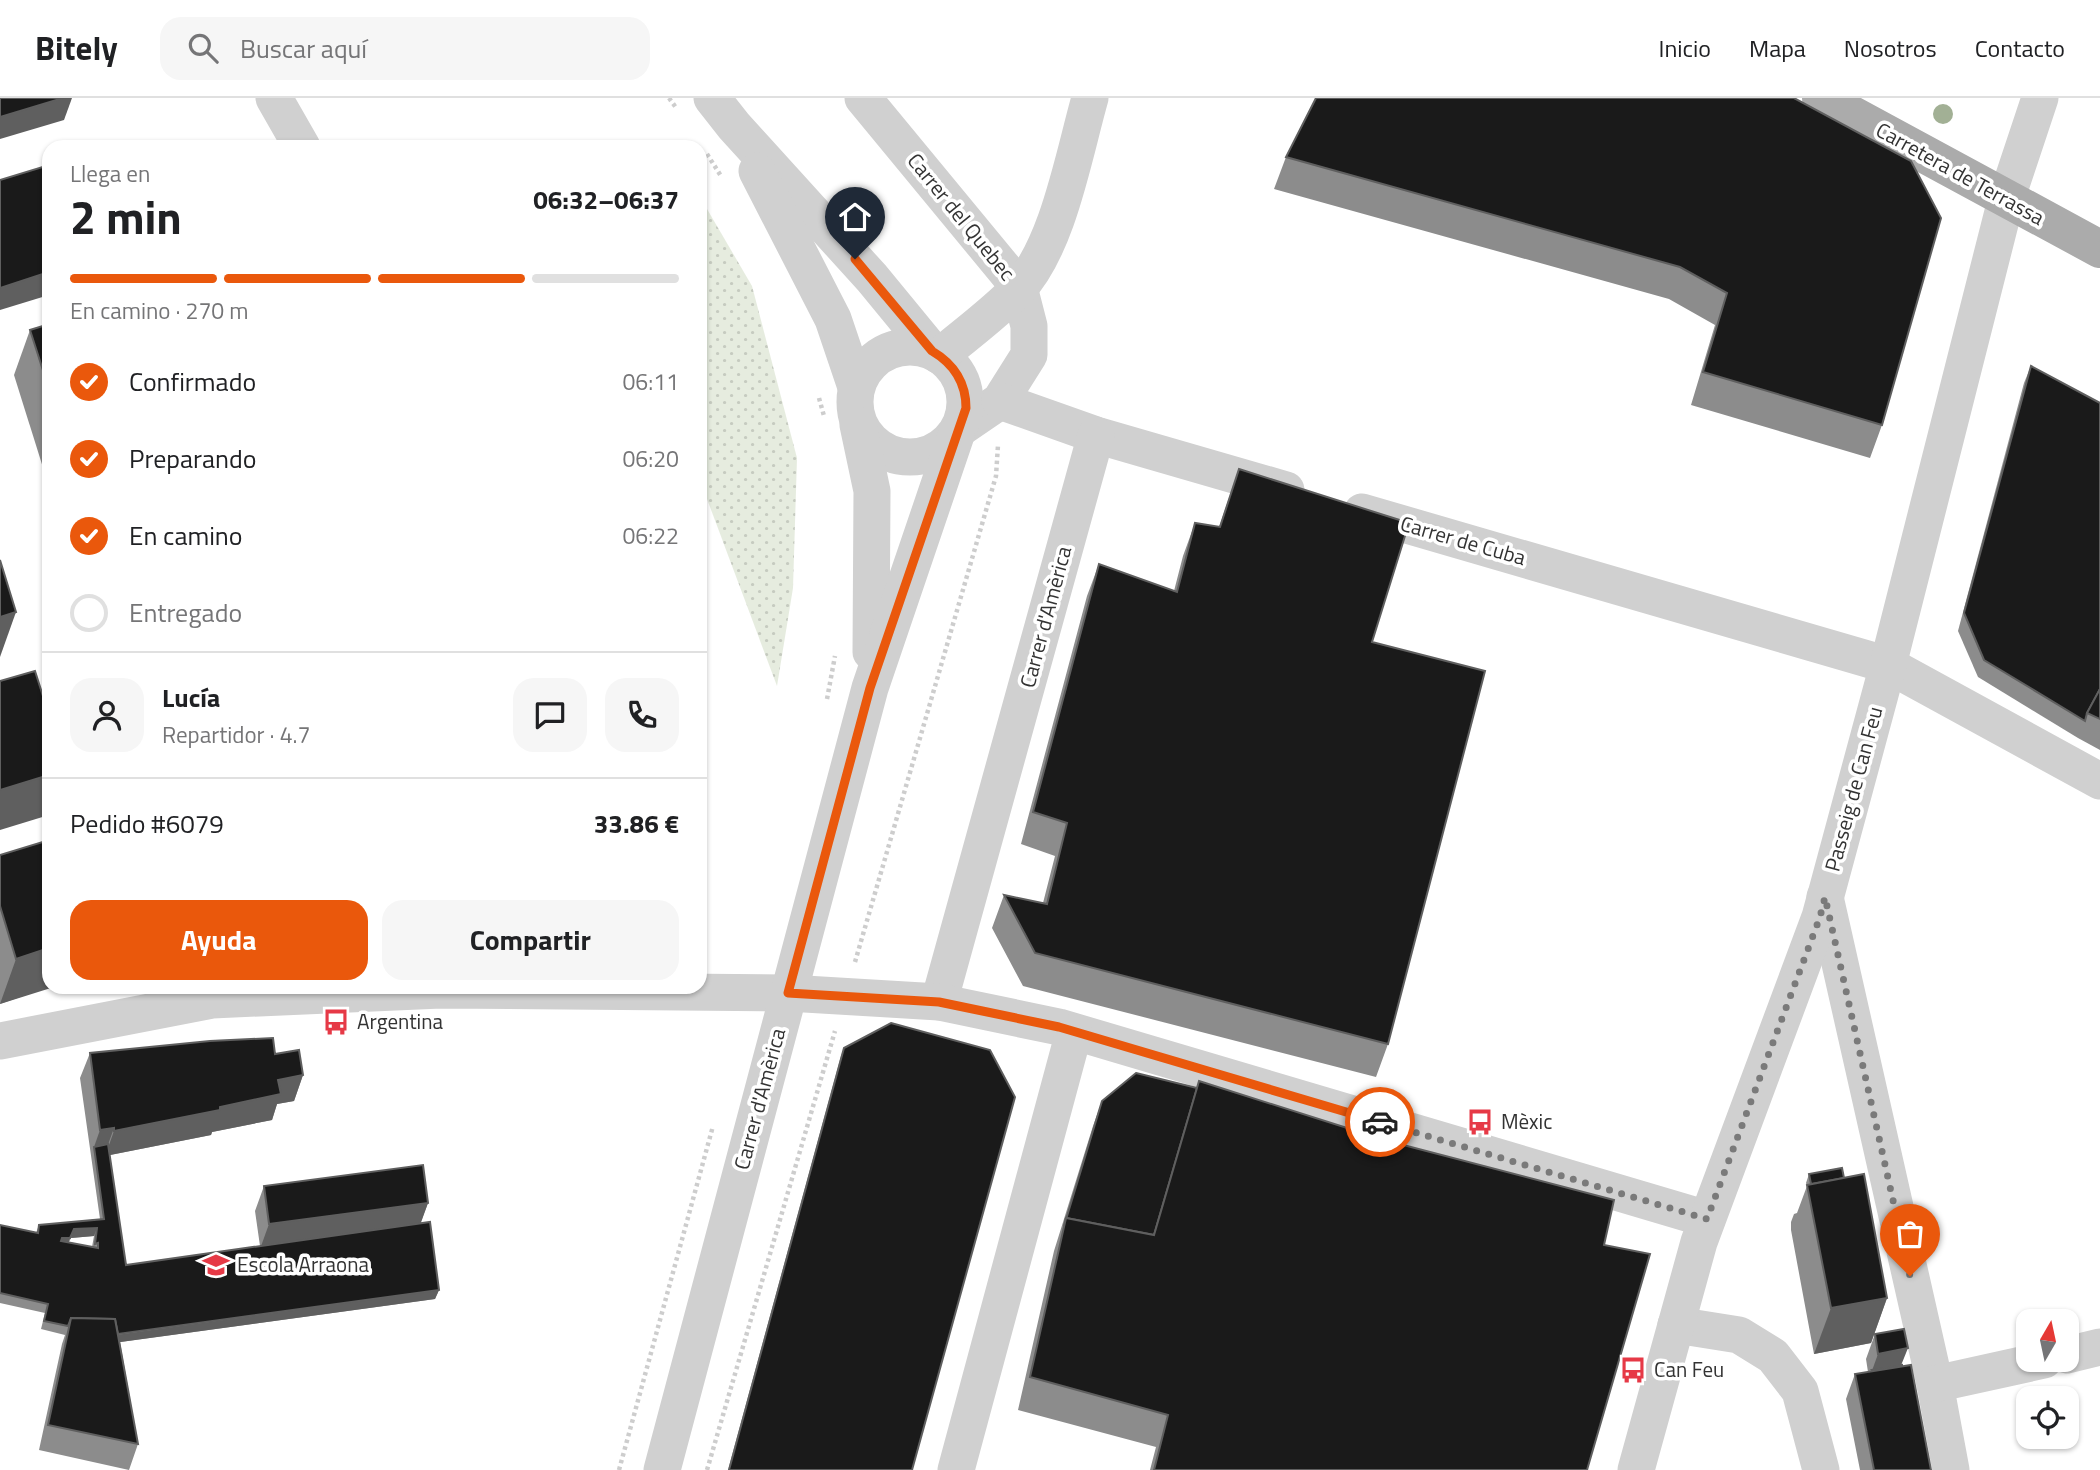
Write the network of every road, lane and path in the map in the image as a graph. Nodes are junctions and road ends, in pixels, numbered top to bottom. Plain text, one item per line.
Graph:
1 (274, 98) edge
2 (669, 98) edge
3 (863, 98) edge
4 (1090, 98) edge
5 (1821, 98) edge
6 (2040, 98) edge
7 (697, 108) edge
8 (734, 126) junction
9 (298, 140) edge
10 (707, 154) edge
11 (724, 181) dead end
12 (2006, 200) junction
13 (2100, 249) edge
14 (1019, 287) junction
15 (936, 354) junction
16 (856, 387) junction
17 (818, 394) dead end
18 (1000, 401) junction
19 (841, 422) junction
20 (957, 432) junction
21 (1096, 435) junction
22 (836, 647) dead end
23 (1888, 665) junction
24 (870, 688) junction
25 (825, 712) dead end
26 (2100, 781) edge
27 (1825, 897) junction
28 (707, 992) edge
29 (788, 993) junction
30 (326, 994) edge
31 (845, 997) junction
32 (939, 1002) junction
33 (1074, 1032) junction
34 (0, 1041) edge
35 (713, 1126) dead end
36 (1707, 1219) junction
37 (1676, 1325) junction
38 (2100, 1348) edge
39 (2079, 1352) edge
40 (2016, 1366) edge
41 (1935, 1384) junction
42 (619, 1470) edge
43 (662, 1470) edge
44 (707, 1470) edge
45 (956, 1470) edge
46 (1636, 1470) edge
47 (1821, 1470) edge
48 (1951, 1470) edge

1 - 9 street
2 - 7 path
3 - 14 street, Carrer del Quebec
4 - 14 street
5 - 12 main road, Carretera de Terrassa
6 - 12 street, Passeig de Can Feu
7 - 8 street
8 - 15 street
8 - 16 street
10 - 11 path
12 - 13 main road, Carretera de Terrassa
12 - 23 street, Passeig de Can Feu
14 - 15 street, Carrer del Quebec
14 - 18 street
15 - 16 street
15 - 20 street
16 - 19 street
17 - 19 path
18 - 20 street
18 - 21 street, Carrer de Cuba
18 - 31 path
19 - 20 street
19 - 24 street, Carrer d'Amèrica
20 - 24 street, Carrer d'Amèrica
21 - 23 street, Carrer de Cuba
21 - 32 street, Carrer d'Amèrica
22 - 25 path
23 - 26 street, Carrer de Cuba
23 - 27 street, Passeig de Can Feu
24 - 29 street, Carrer d'Amèrica
27 - 36 street, Passeig de Can Feu
27 - 41 street
28 - 29 street
29 - 31 street
29 - 43 street, Carrer d'Amèrica
30 - 34 street
31 - 32 street
31 - 44 path
32 - 33 street
33 - 36 street
33 - 45 street
35 - 42 path
36 - 37 street, Passeig de Can Feu
37 - 46 street, Passeig de Can Feu
37 - 47 street
38 - 39 street
40 - 41 street
41 - 48 street

